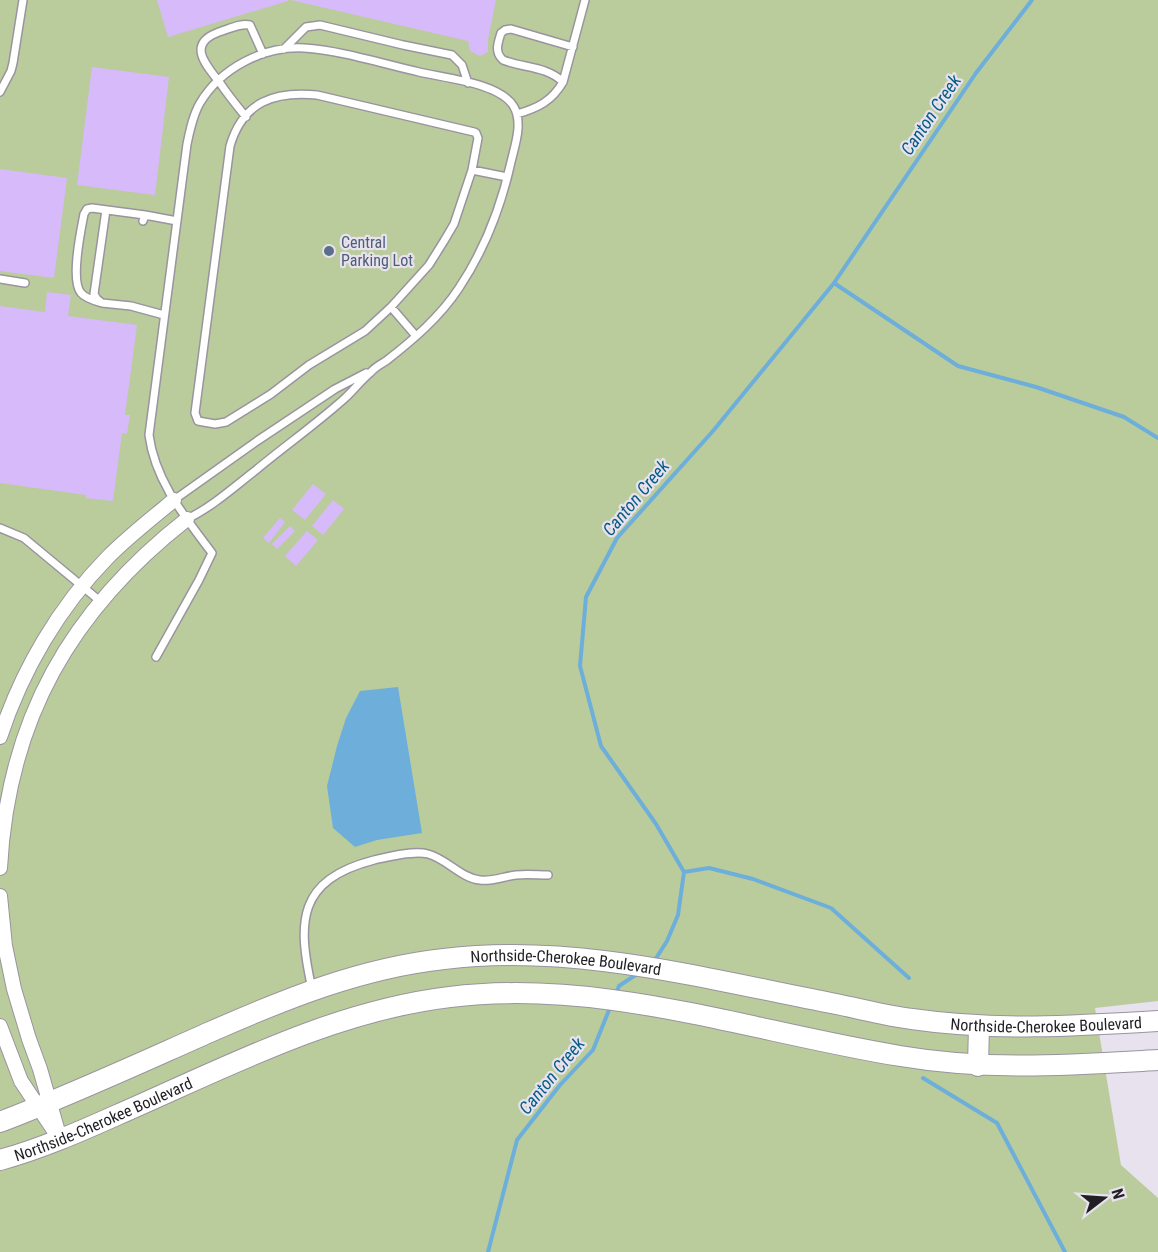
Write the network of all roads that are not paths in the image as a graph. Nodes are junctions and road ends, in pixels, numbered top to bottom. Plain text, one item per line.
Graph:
1 (23, 0) edge
2 (585, 0) edge
3 (573, 47) junction
4 (284, 49) junction
5 (263, 54) junction
6 (218, 81) junction
7 (563, 82) junction
8 (468, 83) junction
9 (0, 93) edge
10 (517, 114) junction
11 (246, 117) junction
12 (472, 170) junction
13 (507, 177) junction
14 (106, 210) junction
15 (177, 221) junction
16 (0, 279) edge
17 (25, 283) dead end
18 (102, 303) junction
19 (391, 307) junction
20 (164, 315) junction
21 (416, 336) junction
22 (371, 371) junction
23 (174, 500) junction
24 (187, 519) junction
25 (0, 528) edge
26 (82, 586) junction
27 (100, 601) junction
28 (156, 657) dead end
29 (0, 737) edge
30 (0, 868) edge
31 (548, 874) dead end
32 (0, 896) edge
33 (312, 989) junction
34 (1158, 1021) edge
35 (0, 1026) edge
36 (979, 1026) junction
37 (1158, 1060) edge
38 (978, 1066) junction
39 (44, 1105) junction
40 (0, 1122) edge
41 (60, 1139) junction
42 (0, 1161) edge

1 - 9 lane
2 - 3 lane
3 - 7 lane
3 - 7 lane
4 - 5 lane
4 - 8 lane
4 - 8 lane
5 - 6 lane
5 - 6 lane
6 - 11 lane
6 - 15 lane
7 - 10 lane
8 - 10 lane
10 - 13 lane
11 - 12 lane
11 - 19 lane
12 - 13 lane
12 - 19 lane
13 - 21 lane
14 - 15 lane
14 - 18 lane
14 - 18 lane
15 - 20 lane
16 - 17 lane
18 - 20 lane
19 - 21 lane
20 - 23 lane
21 - 22 lane
22 - 23 lane
22 - 24 lane
23 - 24 lane
23 - 26 street
24 - 27 street
24 - 28 lane
25 - 26 lane
26 - 27 lane
26 - 29 street
27 - 30 street
31 - 33 lane
32 - 39 street
33 - 36 street, Northside-Cherokee Boulevard
33 - 39 street, Northside-Cherokee Boulevard
34 - 36 street, Northside-Cherokee Boulevard
35 - 39 street
36 - 38 street
37 - 38 street, Northside-Cherokee Boulevard
38 - 41 street, Northside-Cherokee Boulevard
39 - 40 street, Northside-Cherokee Boulevard
39 - 41 street
41 - 42 street, Northside-Cherokee Boulevard

